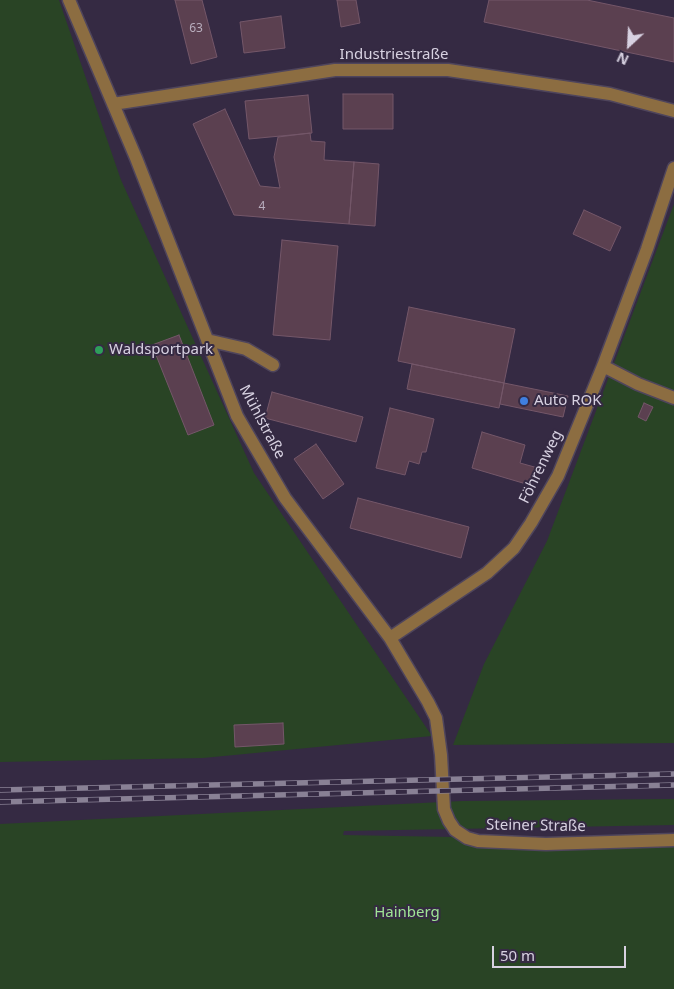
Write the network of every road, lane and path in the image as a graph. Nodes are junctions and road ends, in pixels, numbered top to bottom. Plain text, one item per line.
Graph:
1 (69, 0) edge
2 (113, 104) junction
3 (674, 111) edge
4 (674, 168) edge
5 (207, 340) junction
6 (273, 365) dead end
7 (603, 366) junction
8 (674, 398) edge
9 (390, 638) junction
10 (436, 718) joint
11 (674, 840) edge

1 - 2 street, Mühlstraße
2 - 3 street, Industriestraße
2 - 5 street, Mühlstraße
4 - 7 street, Föhrenweg
5 - 6 street
5 - 9 street, Mühlstraße
7 - 8 street
7 - 9 street, Föhrenweg
9 - 10 street, Mühlstraße
10 - 11 street, Steiner Straße

